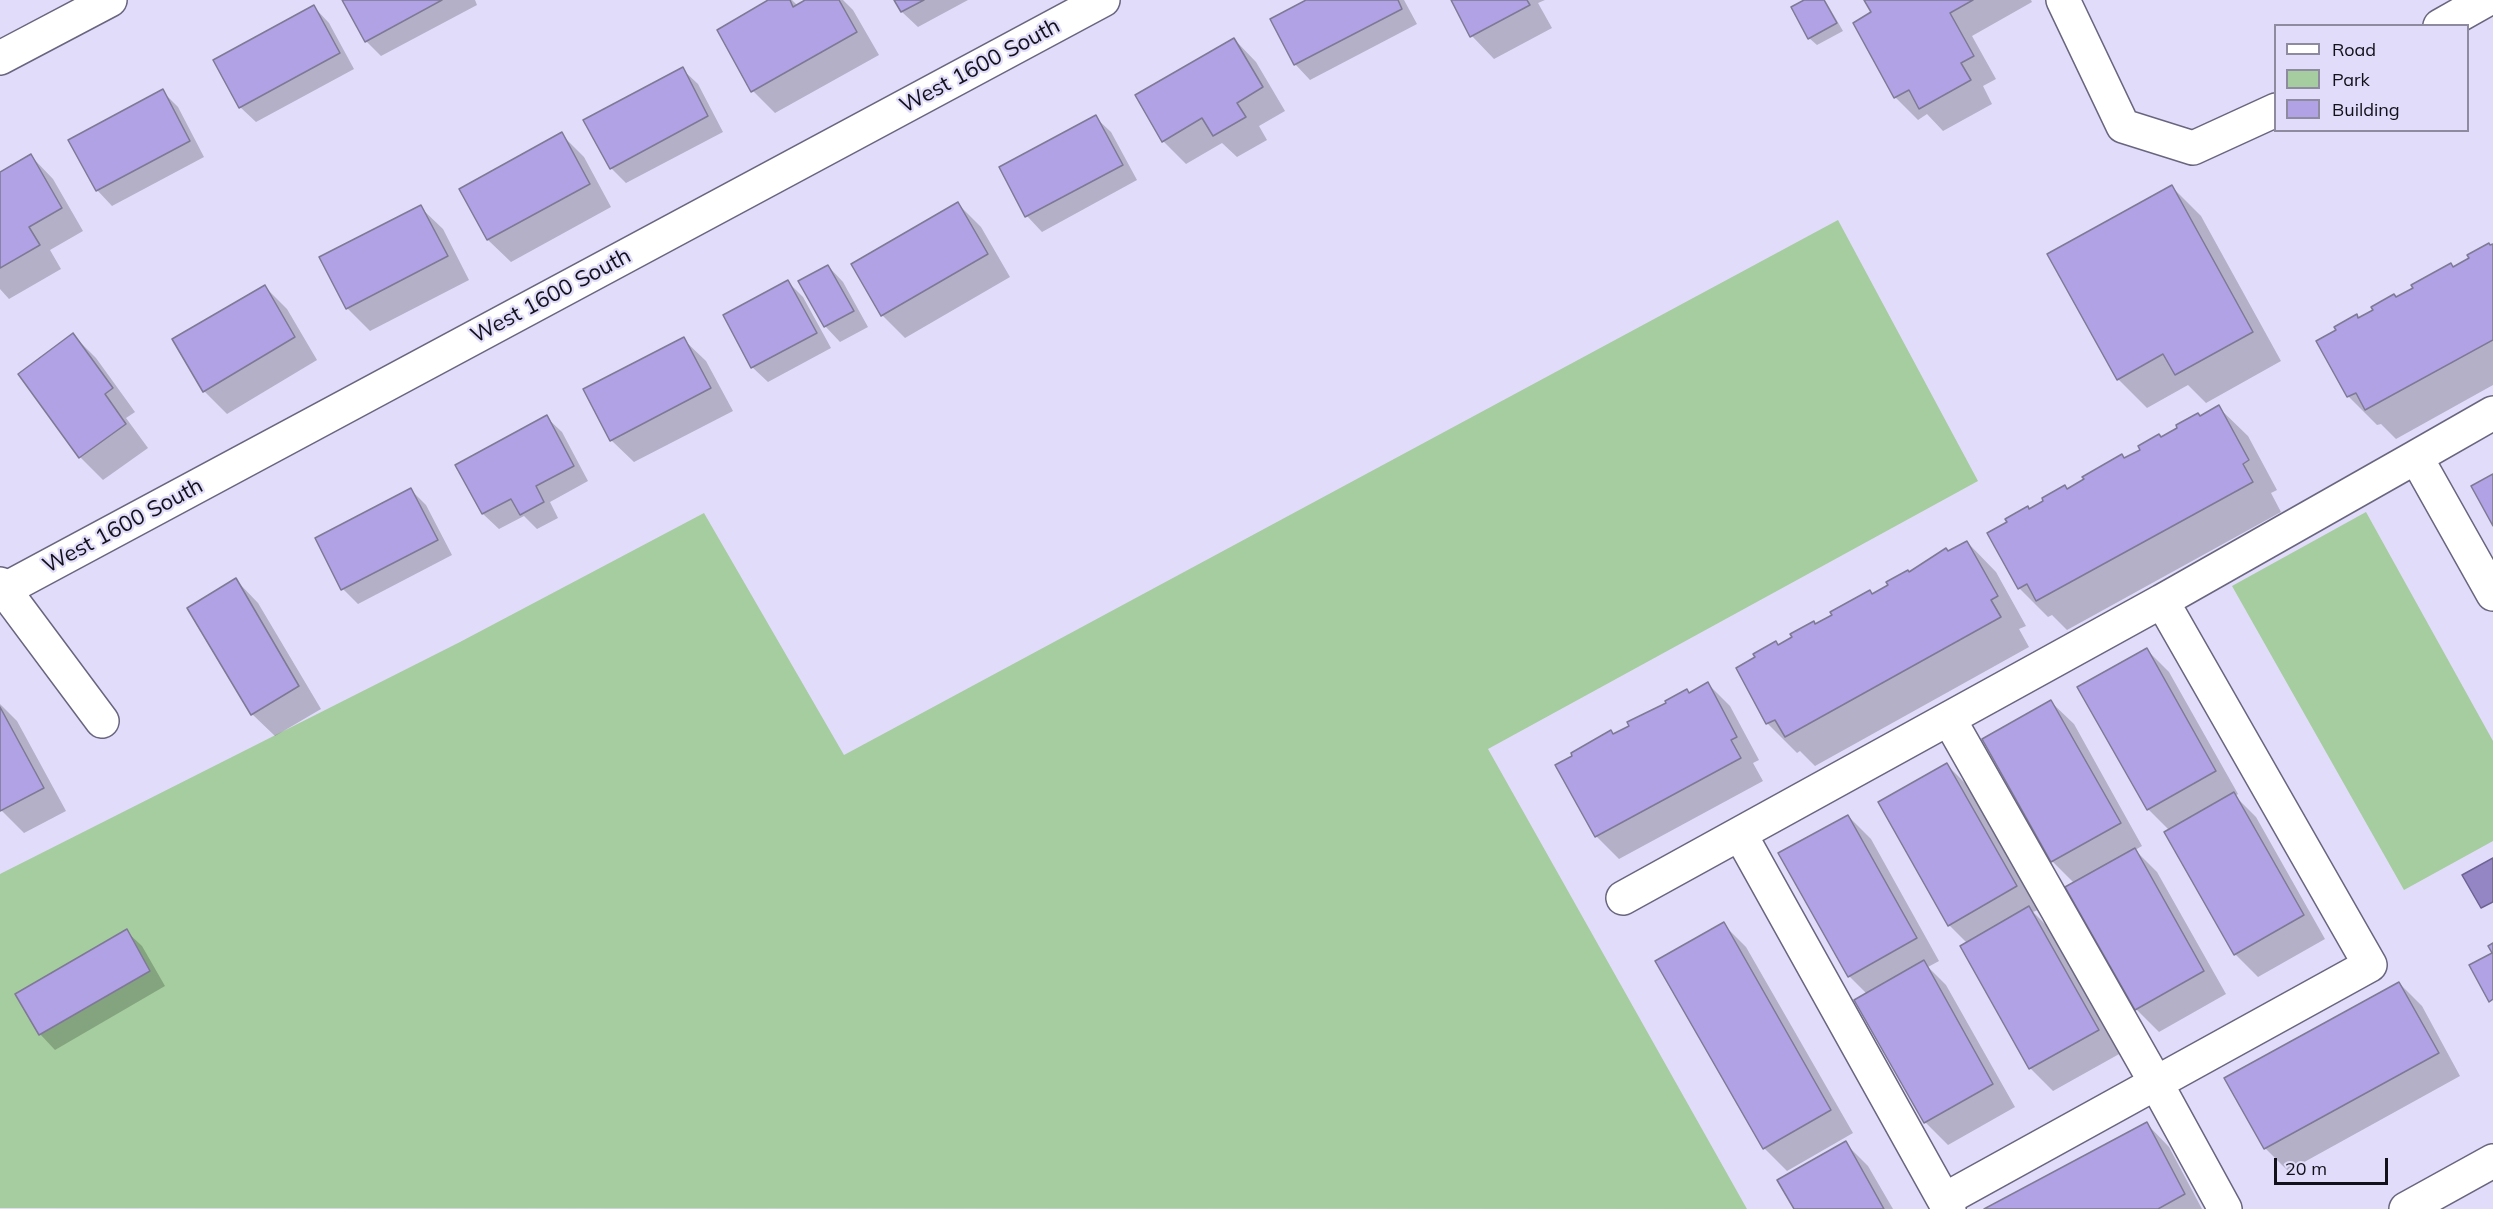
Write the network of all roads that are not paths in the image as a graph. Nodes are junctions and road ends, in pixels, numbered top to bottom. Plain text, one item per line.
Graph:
1 (110, 0) edge
2 (1103, 0) edge
3 (2063, 0) edge
4 (2486, 0) edge
5 (2444, 24) edge
6 (0, 58) edge
7 (2274, 111) edge
8 (2493, 413) edge
9 (2416, 457) junction
10 (1, 589) edge
11 (2493, 594) edge
12 (2162, 602) junction
13 (1949, 718) junction
14 (102, 721) dead end
15 (1740, 834) junction
16 (1623, 898) dead end
17 (2156, 1083) junction
18 (2493, 1161) edge
19 (1946, 1204) edge
20 (2225, 1209) edge
21 (2406, 1209) edge

1 - 6 street
2 - 10 street, West 1600 South
3 - 7 street
4 - 5 street
8 - 9 street
9 - 11 street
9 - 12 street
10 - 14 street
12 - 13 street
12 - 17 street
13 - 15 street
13 - 17 street
15 - 16 street
15 - 19 street
17 - 19 street
17 - 20 street
18 - 21 street

